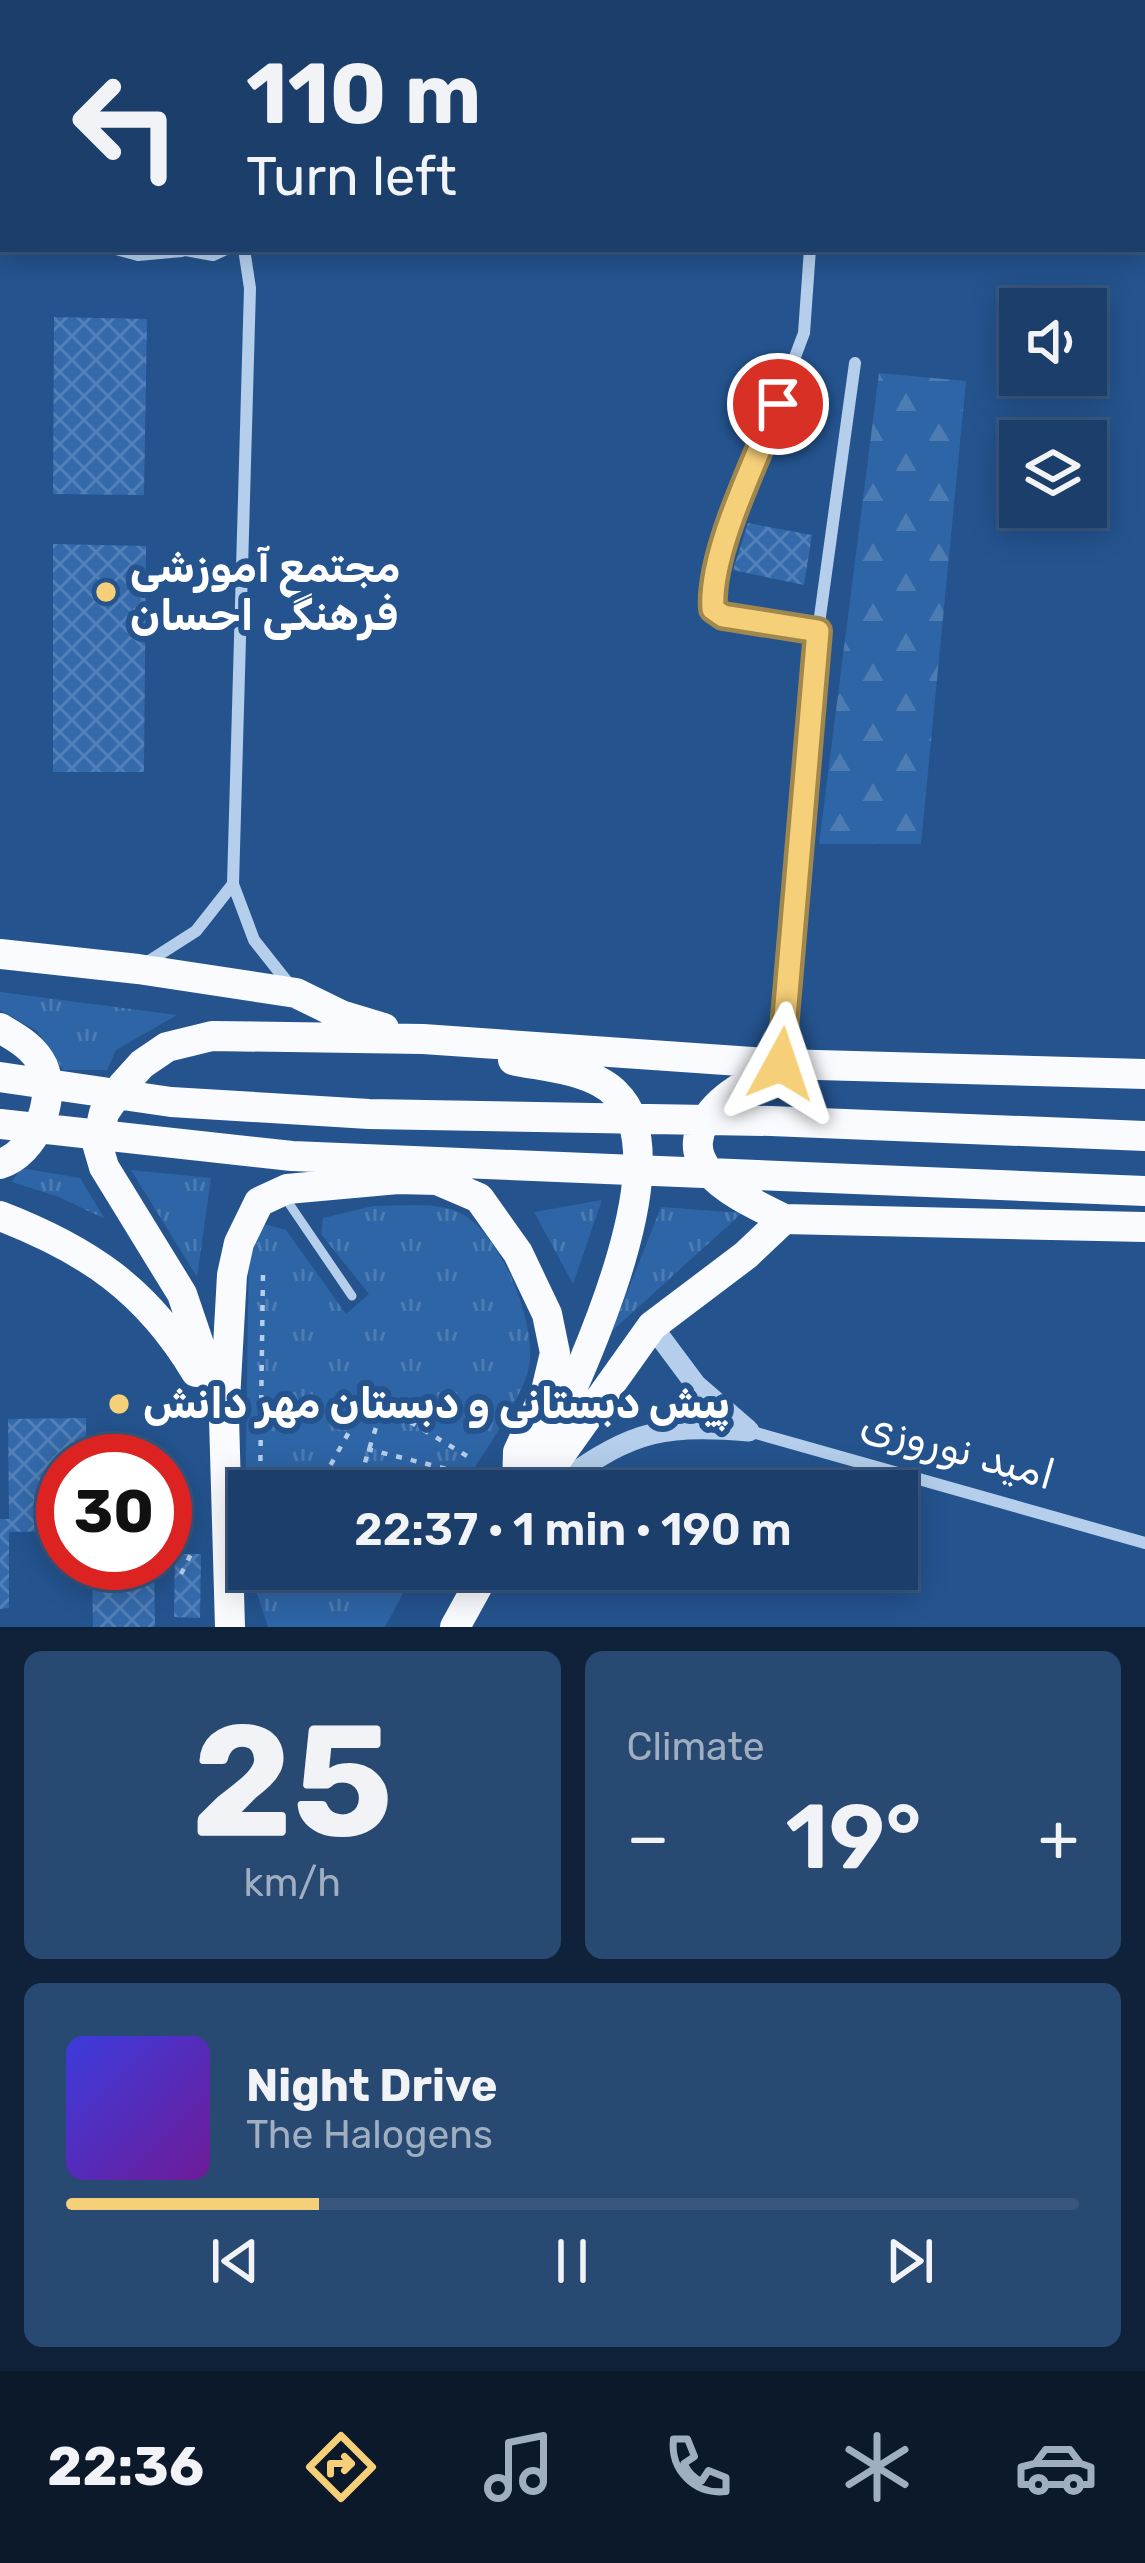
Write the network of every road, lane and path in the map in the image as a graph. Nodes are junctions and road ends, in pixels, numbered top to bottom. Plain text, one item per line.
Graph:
1 (127, 252) edge
2 (164, 252) edge
3 (244, 252) edge
4 (809, 252) edge
5 (855, 363) dead end
6 (818, 631) junction
7 (233, 884) junction
8 (0, 954) edge
9 (138, 969) junction
10 (296, 993) junction
11 (0, 1028) edge
12 (423, 1039) junction
13 (781, 1064) junction
14 (1145, 1074) edge
15 (0, 1077) edge
16 (0, 1124) edge
17 (1145, 1136) edge
18 (0, 1164) edge
19 (287, 1189) junction
20 (1145, 1191) edge
21 (0, 1216) edge
22 (784, 1219) junction
23 (1145, 1227) edge
24 (263, 1268) dead end
25 (352, 1296) dead end
26 (652, 1326) junction
27 (383, 1406) junction
28 (224, 1418) junction
29 (749, 1431) junction
30 (367, 1449) junction
31 (472, 1459) dead end
32 (422, 1463) junction
33 (260, 1470) edge
34 (327, 1470) edge
35 (362, 1470) edge
36 (420, 1470) edge
37 (451, 1470) edge
38 (518, 1470) edge
39 (539, 1470) edge
40 (546, 1470) edge
41 (578, 1470) edge
42 (1145, 1543) edge
43 (475, 1590) edge
44 (234, 1621) edge
45 (455, 1627) edge

1 - 2 street
3 - 7 street
4 - 6 street
5 - 6 street
6 - 13 street
7 - 9 street
7 - 10 street
8 - 9 main road
9 - 10 main road
10 - 12 main road
11 - 18 main road
12 - 13 main road
12 - 28 main road
12 - 39 main road
13 - 14 main road
13 - 22 main road
15 - 17 main road
16 - 20 main road
19 - 25 lane
19 - 28 main road
19 - 38 main road
21 - 28 main road
22 - 23 main road
22 - 26 main road
24 - 33 path
26 - 29 street, امید نوروزی
26 - 40 main road
27 - 30 path
27 - 31 path
27 - 34 path
28 - 44 main road
29 - 41 street, امید نوروزی
29 - 42 street, امید نوروزی
30 - 32 path
30 - 35 path
32 - 36 path
32 - 37 path
43 - 45 main road

